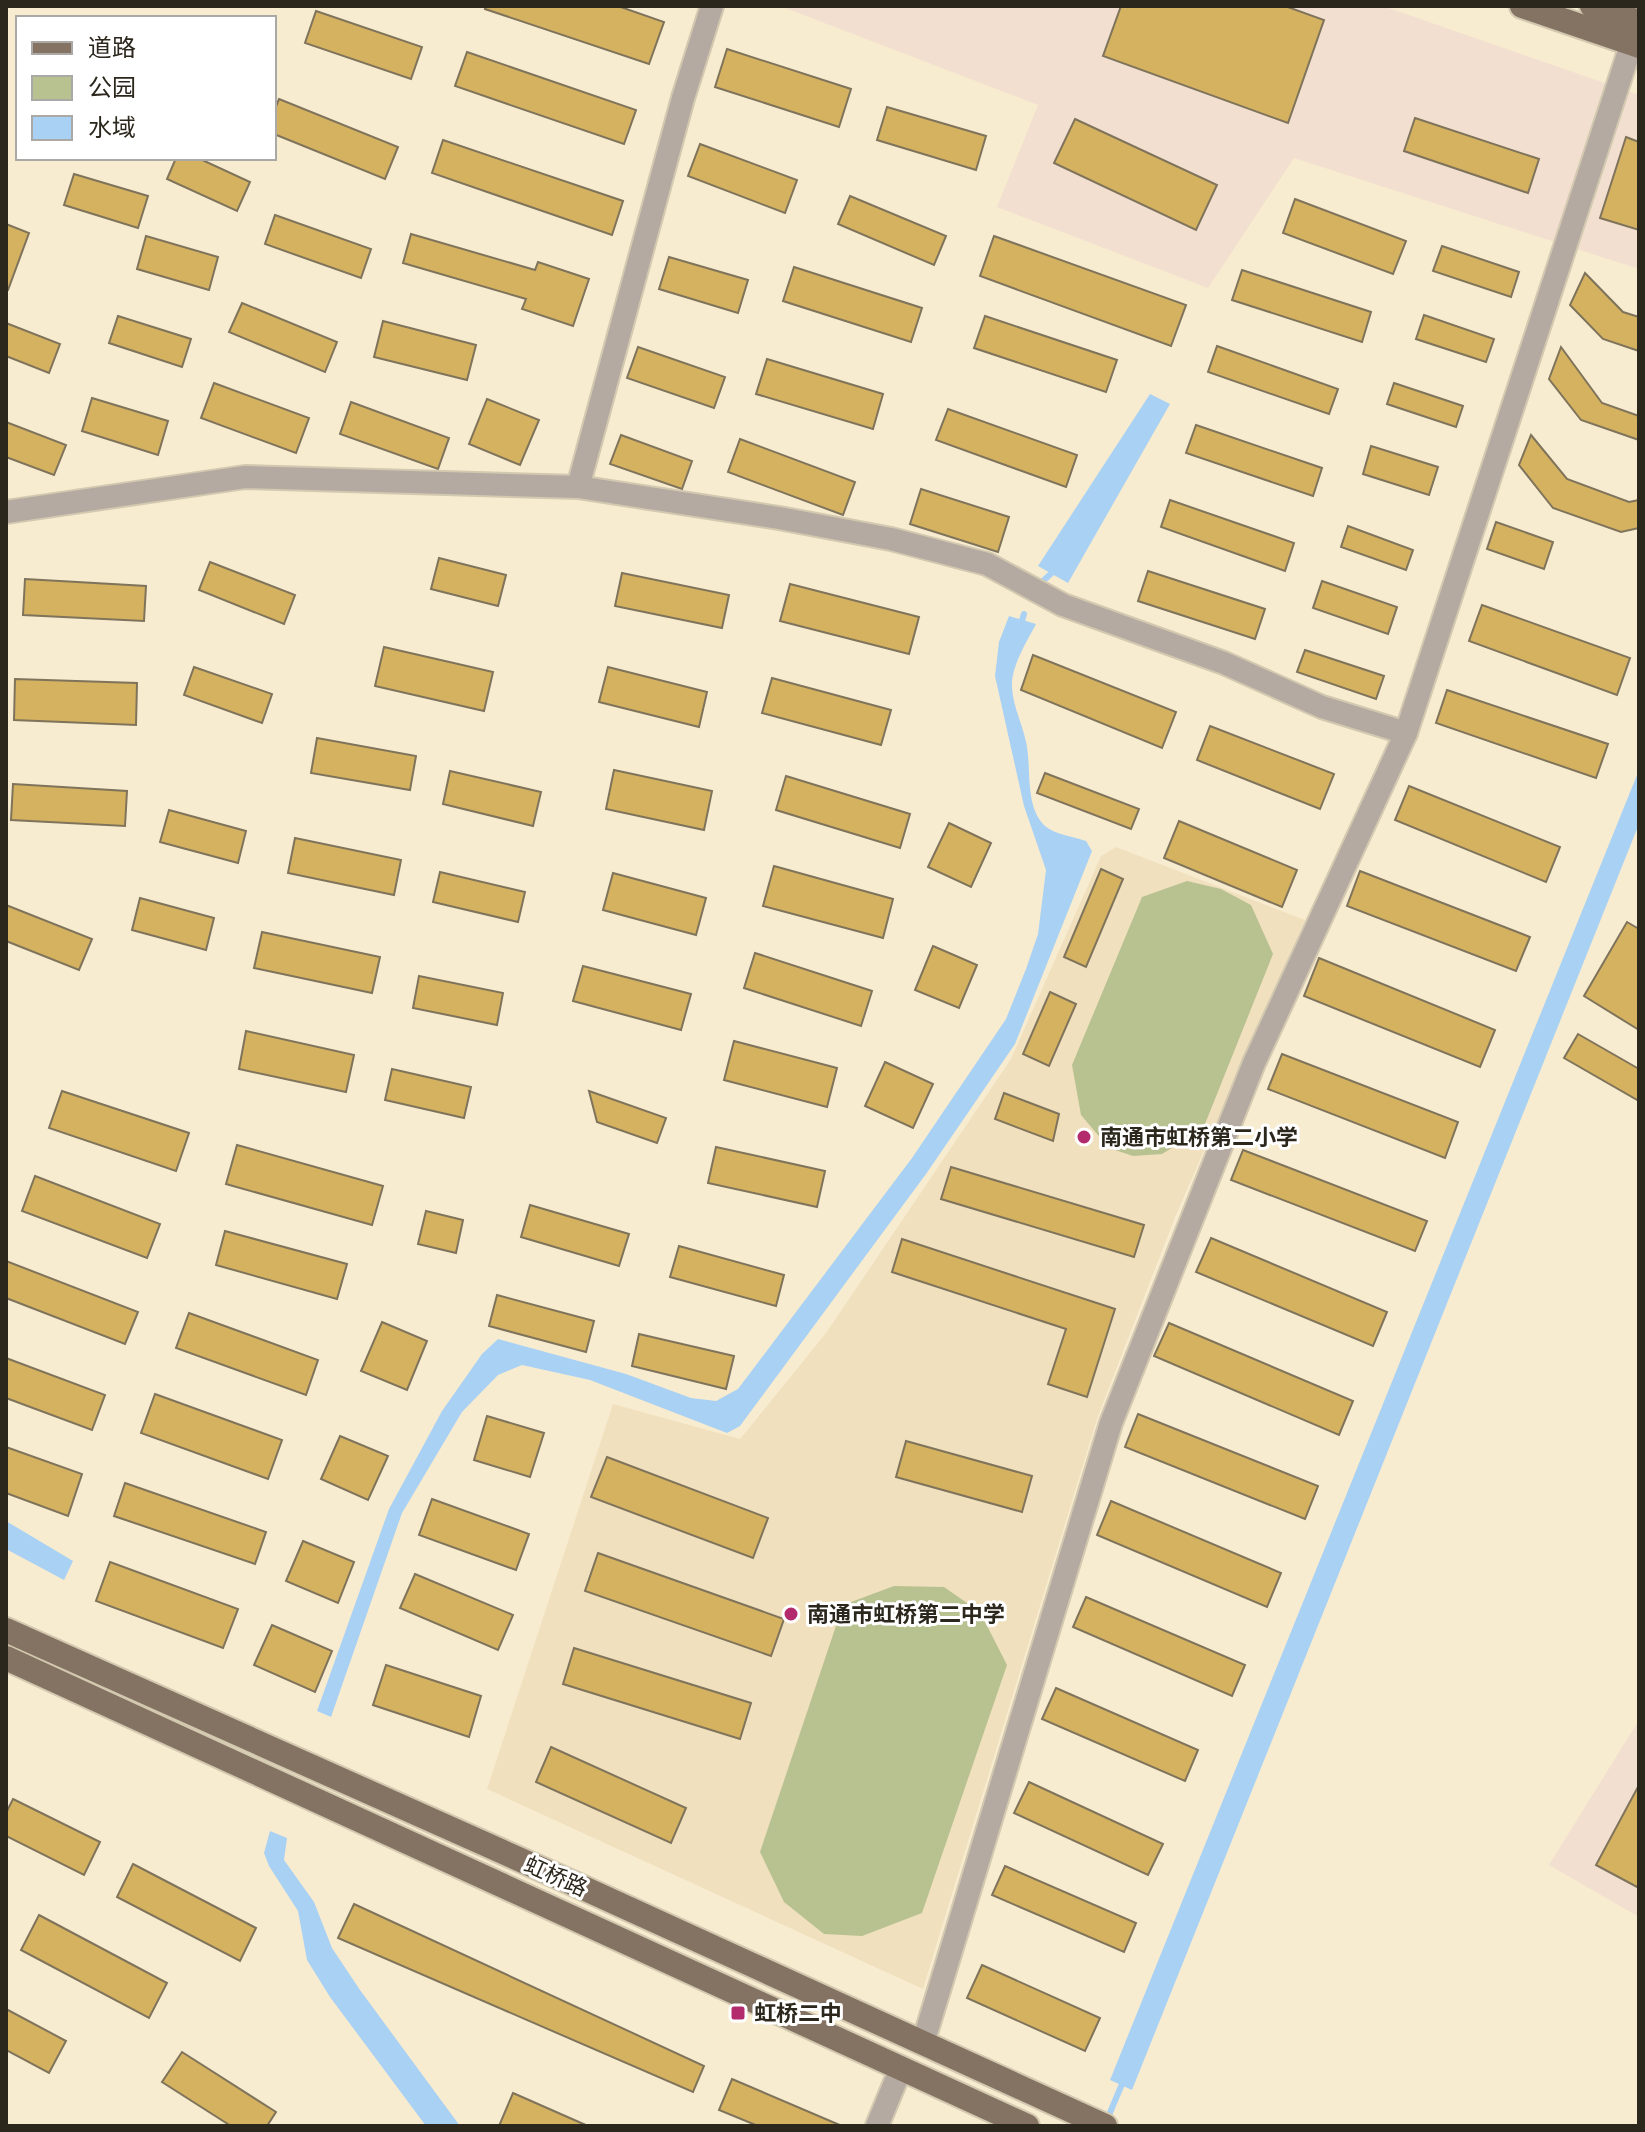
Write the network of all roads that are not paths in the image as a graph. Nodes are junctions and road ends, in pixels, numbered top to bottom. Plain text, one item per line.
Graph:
1 (712, 6) edge
2 (1522, 6) edge
3 (1592, 6) edge
4 (1637, 33) edge
5 (578, 487) junction
6 (6, 512) edge
7 (1406, 733) junction
8 (6, 1630) edge
9 (6, 1658) edge
10 (923, 2043) junction
11 (901, 2068) junction
12 (1096, 2122) edge
13 (877, 2126) edge
14 (1027, 2126) edge

1 - 5 street
2 - 4 main road
3 - 4 main road
4 - 7 street
5 - 6 street
5 - 7 street
7 - 10 street
8 - 10 main road, 虹桥路
9 - 11 main road, 虹桥路
10 - 12 main road, 虹桥路
11 - 13 street
11 - 14 main road, 虹桥路

